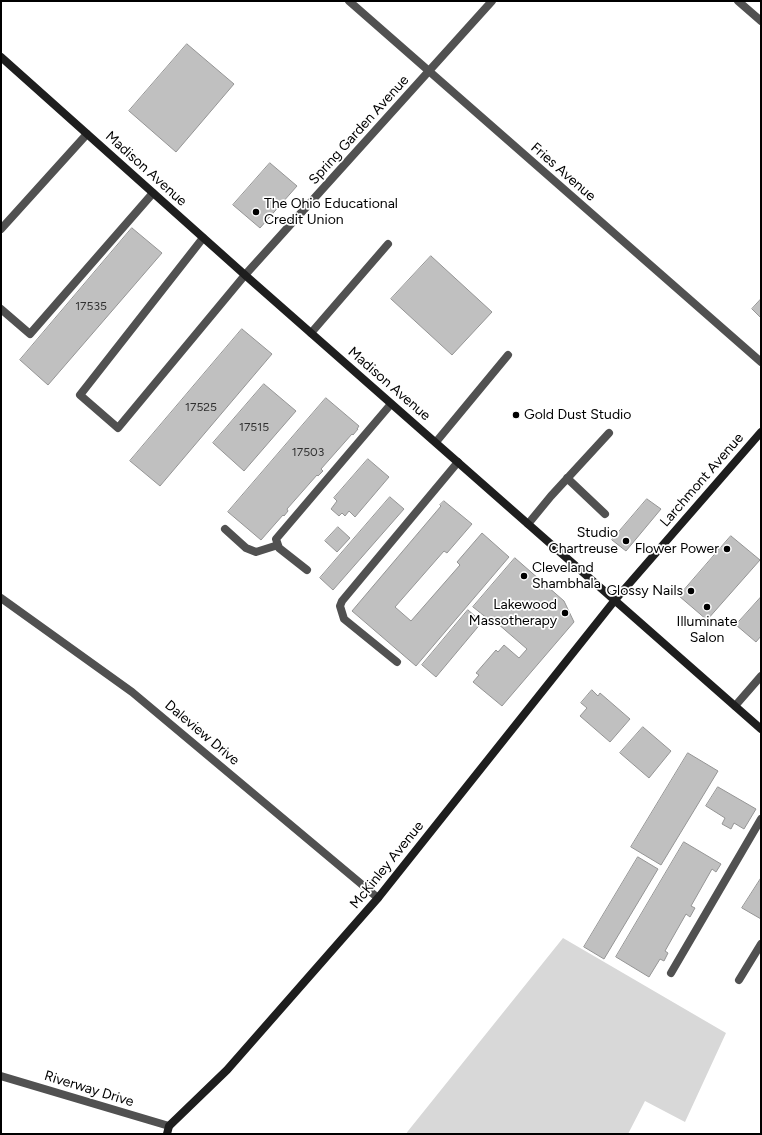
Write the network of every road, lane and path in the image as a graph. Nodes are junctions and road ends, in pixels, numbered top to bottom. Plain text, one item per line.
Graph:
1 (349, 1) edge
2 (492, 1) edge
3 (738, 1) edge
4 (761, 21) edge
5 (1, 57) edge
6 (428, 72) junction
7 (87, 134) junction
8 (153, 193) junction
9 (1, 230) edge
10 (203, 238) junction
11 (388, 244) dead end
12 (245, 275) junction
13 (1, 309) edge
14 (311, 333) junction
15 (508, 354) dead end
16 (761, 362) edge
17 (391, 404) junction
18 (761, 432) edge
19 (609, 433) dead end
20 (436, 442) junction
21 (458, 462) junction
22 (567, 478) junction
23 (605, 514) dead end
24 (528, 524) junction
25 (225, 529) dead end
26 (278, 545) junction
27 (307, 570) dead end
28 (1, 598) edge
29 (615, 600) junction
30 (397, 662) dead end
31 (761, 676) edge
32 (735, 706) junction
33 (761, 728) edge
34 (761, 819) edge
35 (378, 898) junction
36 (761, 944) edge
37 (671, 973) dead end
38 (739, 980) dead end
39 (1, 1076) edge
40 (168, 1130) edge

1 - 6 street, Fries Avenue
2 - 6 street, Spring Garden Avenue
3 - 4 street
5 - 7 main road, Madison Avenue
6 - 12 street, Spring Garden Avenue
6 - 16 street, Fries Avenue
7 - 8 main road, Madison Avenue
7 - 9 street
8 - 10 main road, Madison Avenue
8 - 13 street
10 - 12 main road, Madison Avenue
10 - 12 street, Spring Garden Avenue
11 - 14 street
12 - 14 main road, Madison Avenue
14 - 17 main road, Madison Avenue
15 - 20 street
17 - 20 main road, Madison Avenue
17 - 26 street
18 - 29 main road, Larchmont Avenue
19 - 22 street
20 - 21 main road, Madison Avenue
21 - 24 main road, Madison Avenue
21 - 30 street
22 - 23 street
22 - 24 street
24 - 29 main road, Madison Avenue
25 - 26 street
26 - 27 street
28 - 35 street, Daleview Drive
29 - 32 main road, Madison Avenue
29 - 35 main road, McKinley Avenue
31 - 32 street
32 - 33 main road, Madison Avenue
34 - 37 street
35 - 40 main road, McKinley Avenue
36 - 38 street
39 - 40 street, Riverway Drive

